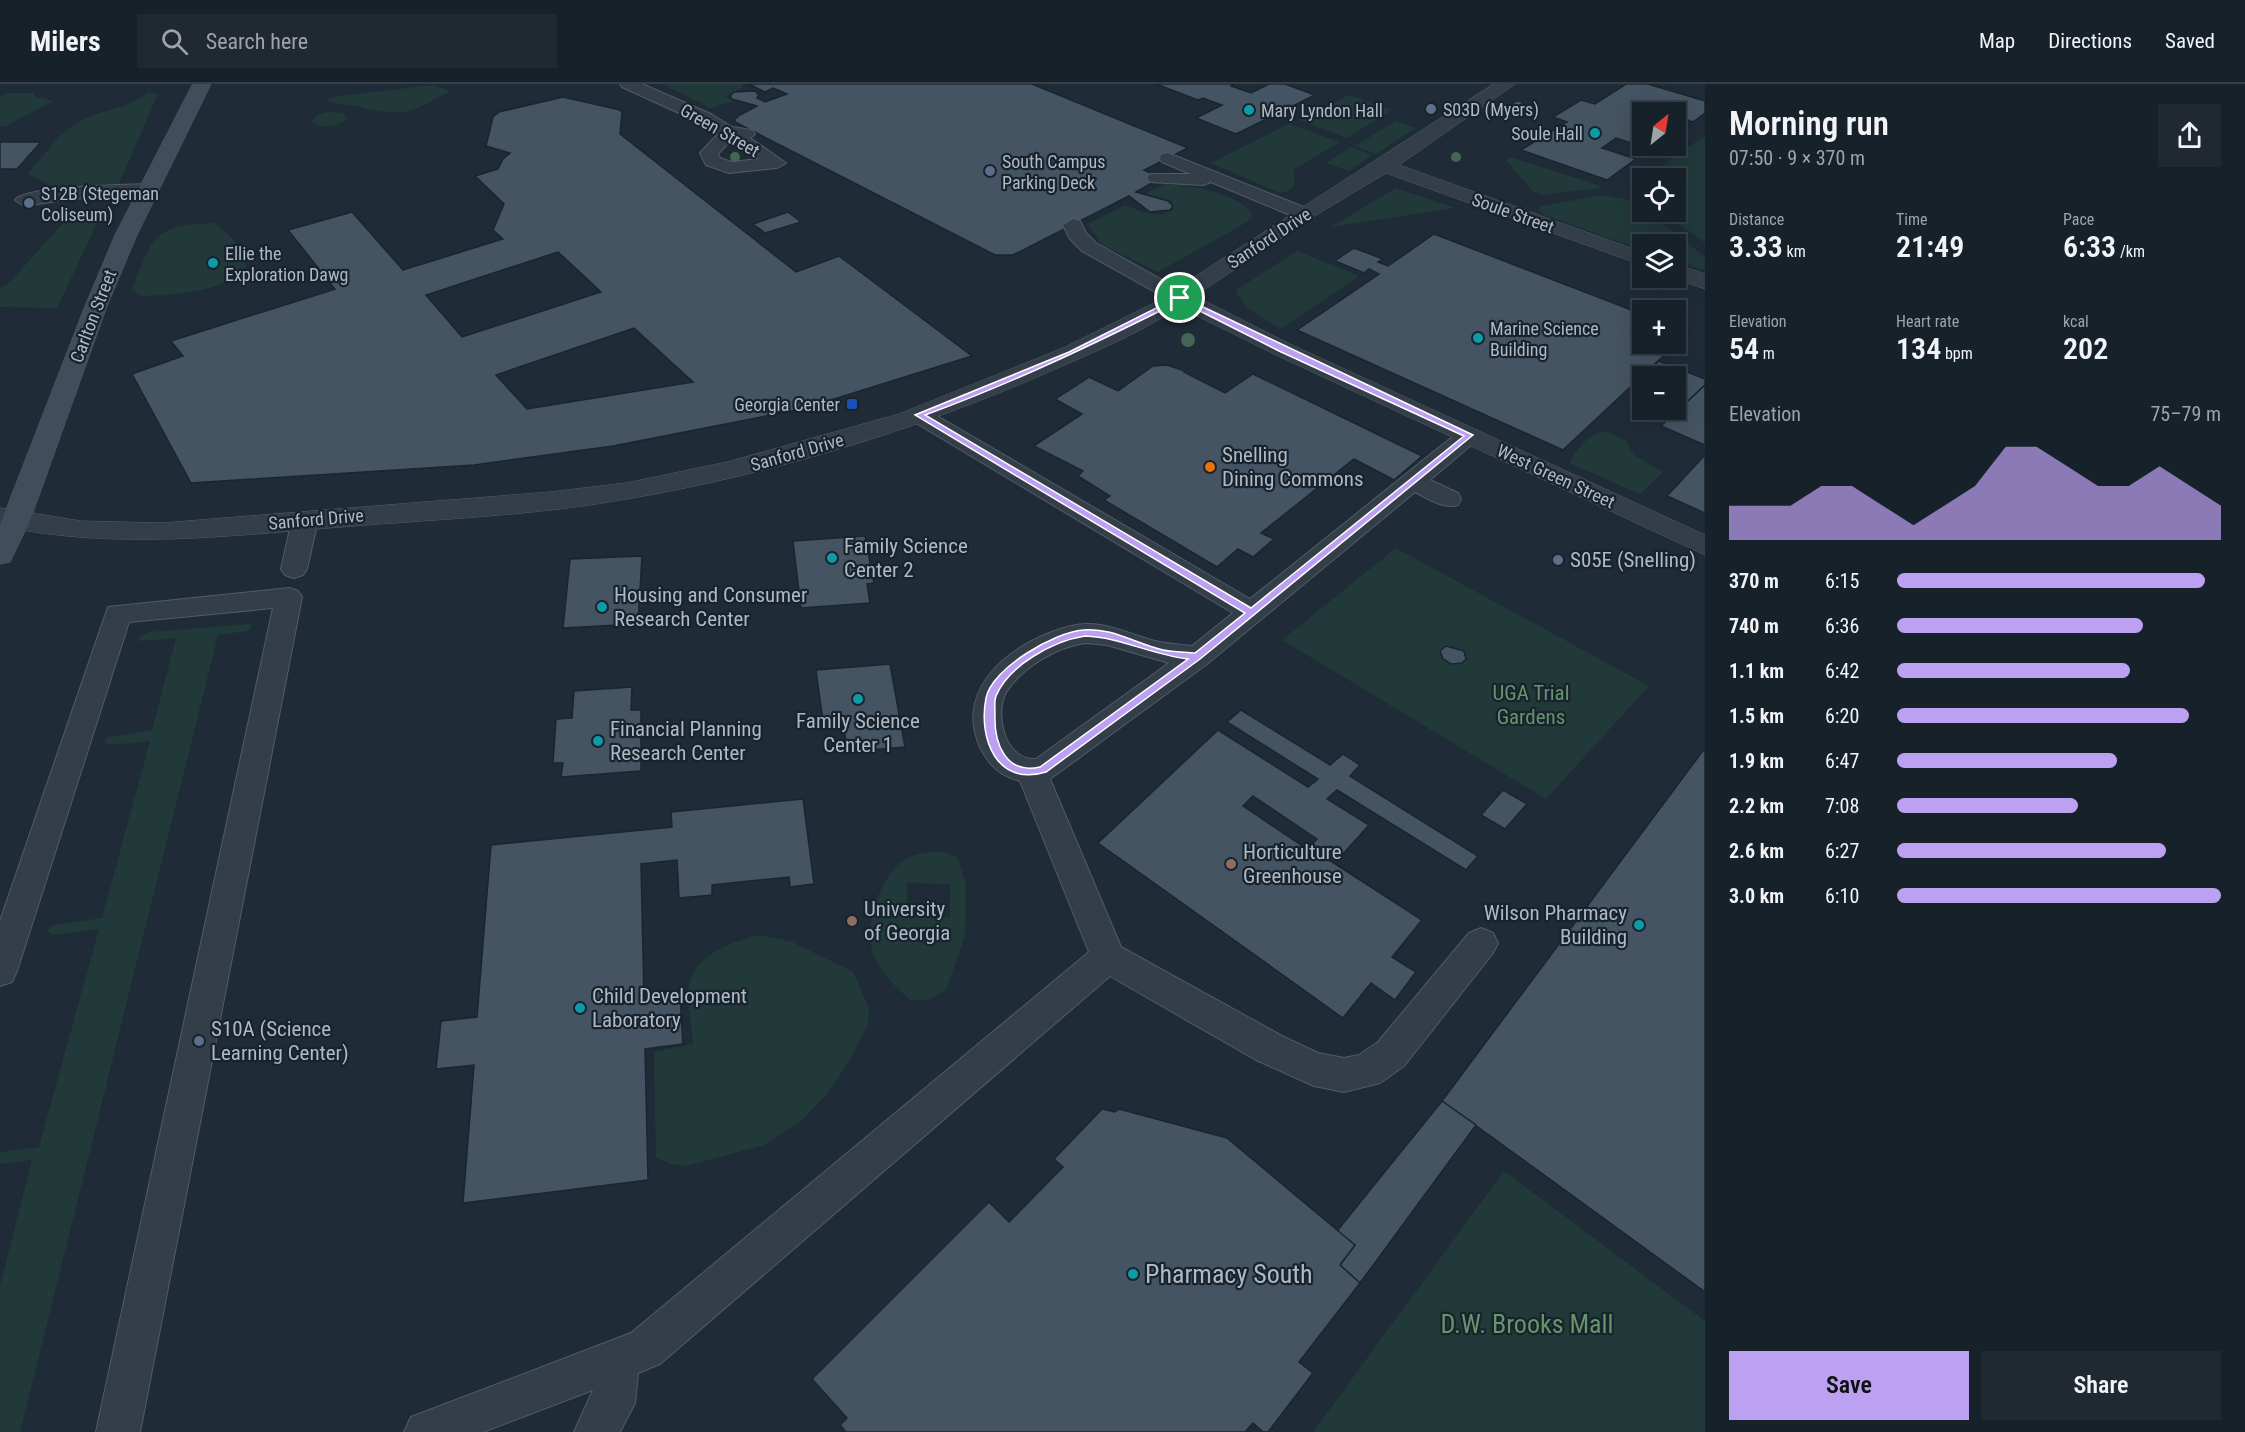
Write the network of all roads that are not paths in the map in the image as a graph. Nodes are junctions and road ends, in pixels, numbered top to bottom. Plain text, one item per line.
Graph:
1 (202, 84) edge
2 (628, 84) edge
3 (1506, 84) edge
4 (732, 126) junction
5 (756, 132) dead end
6 (1168, 158) dead end
7 (1384, 166) junction
8 (1156, 178) dead end
9 (1239, 187) junction
10 (147, 190) junction
11 (24, 200) dead end
12 (1304, 214) junction
13 (1073, 225) dead end
14 (1632, 255) edge
15 (1686, 275) edge
16 (1705, 282) edge
17 (1180, 298) junction
18 (919, 415) junction
19 (1469, 435) junction
20 (1413, 481) junction
21 (1449, 499) dead end
22 (8, 519) edge
23 (305, 520) junction
24 (1705, 546) edge
25 (0, 555) edge
26 (294, 569) dead end
27 (1251, 612) junction
28 (1197, 657) junction
29 (1032, 772) junction
30 (1481, 943) dead end
31 (1108, 957) junction
32 (0, 971) edge
33 (620, 1359) junction
34 (118, 1432) edge
35 (426, 1432) edge
36 (596, 1432) edge

1 - 10 street, Carlton Street
2 - 4 lane, Green Street
3 - 7 street, Sanford Drive
4 - 4 lane, Green Street
4 - 5 lane
6 - 9 lane
7 - 12 street, Sanford Drive
7 - 14 street, Soule Street
8 - 9 lane
9 - 12 lane
10 - 11 lane
10 - 22 street, Carlton Street
12 - 17 street, Sanford Drive
13 - 17 lane
15 - 16 street
17 - 18 street, Sanford Drive
17 - 19 street, West Green Street
18 - 23 street, Sanford Drive
18 - 27 lane
19 - 20 lane
19 - 24 street, West Green Street
20 - 21 lane
20 - 27 lane
22 - 23 street, Sanford Drive
22 - 25 street, Carlton Street
23 - 26 lane
27 - 28 lane
28 - 29 lane
28 - 29 lane
29 - 31 lane
30 - 31 lane
31 - 33 lane
32 - 34 lane
33 - 35 lane
33 - 36 lane

